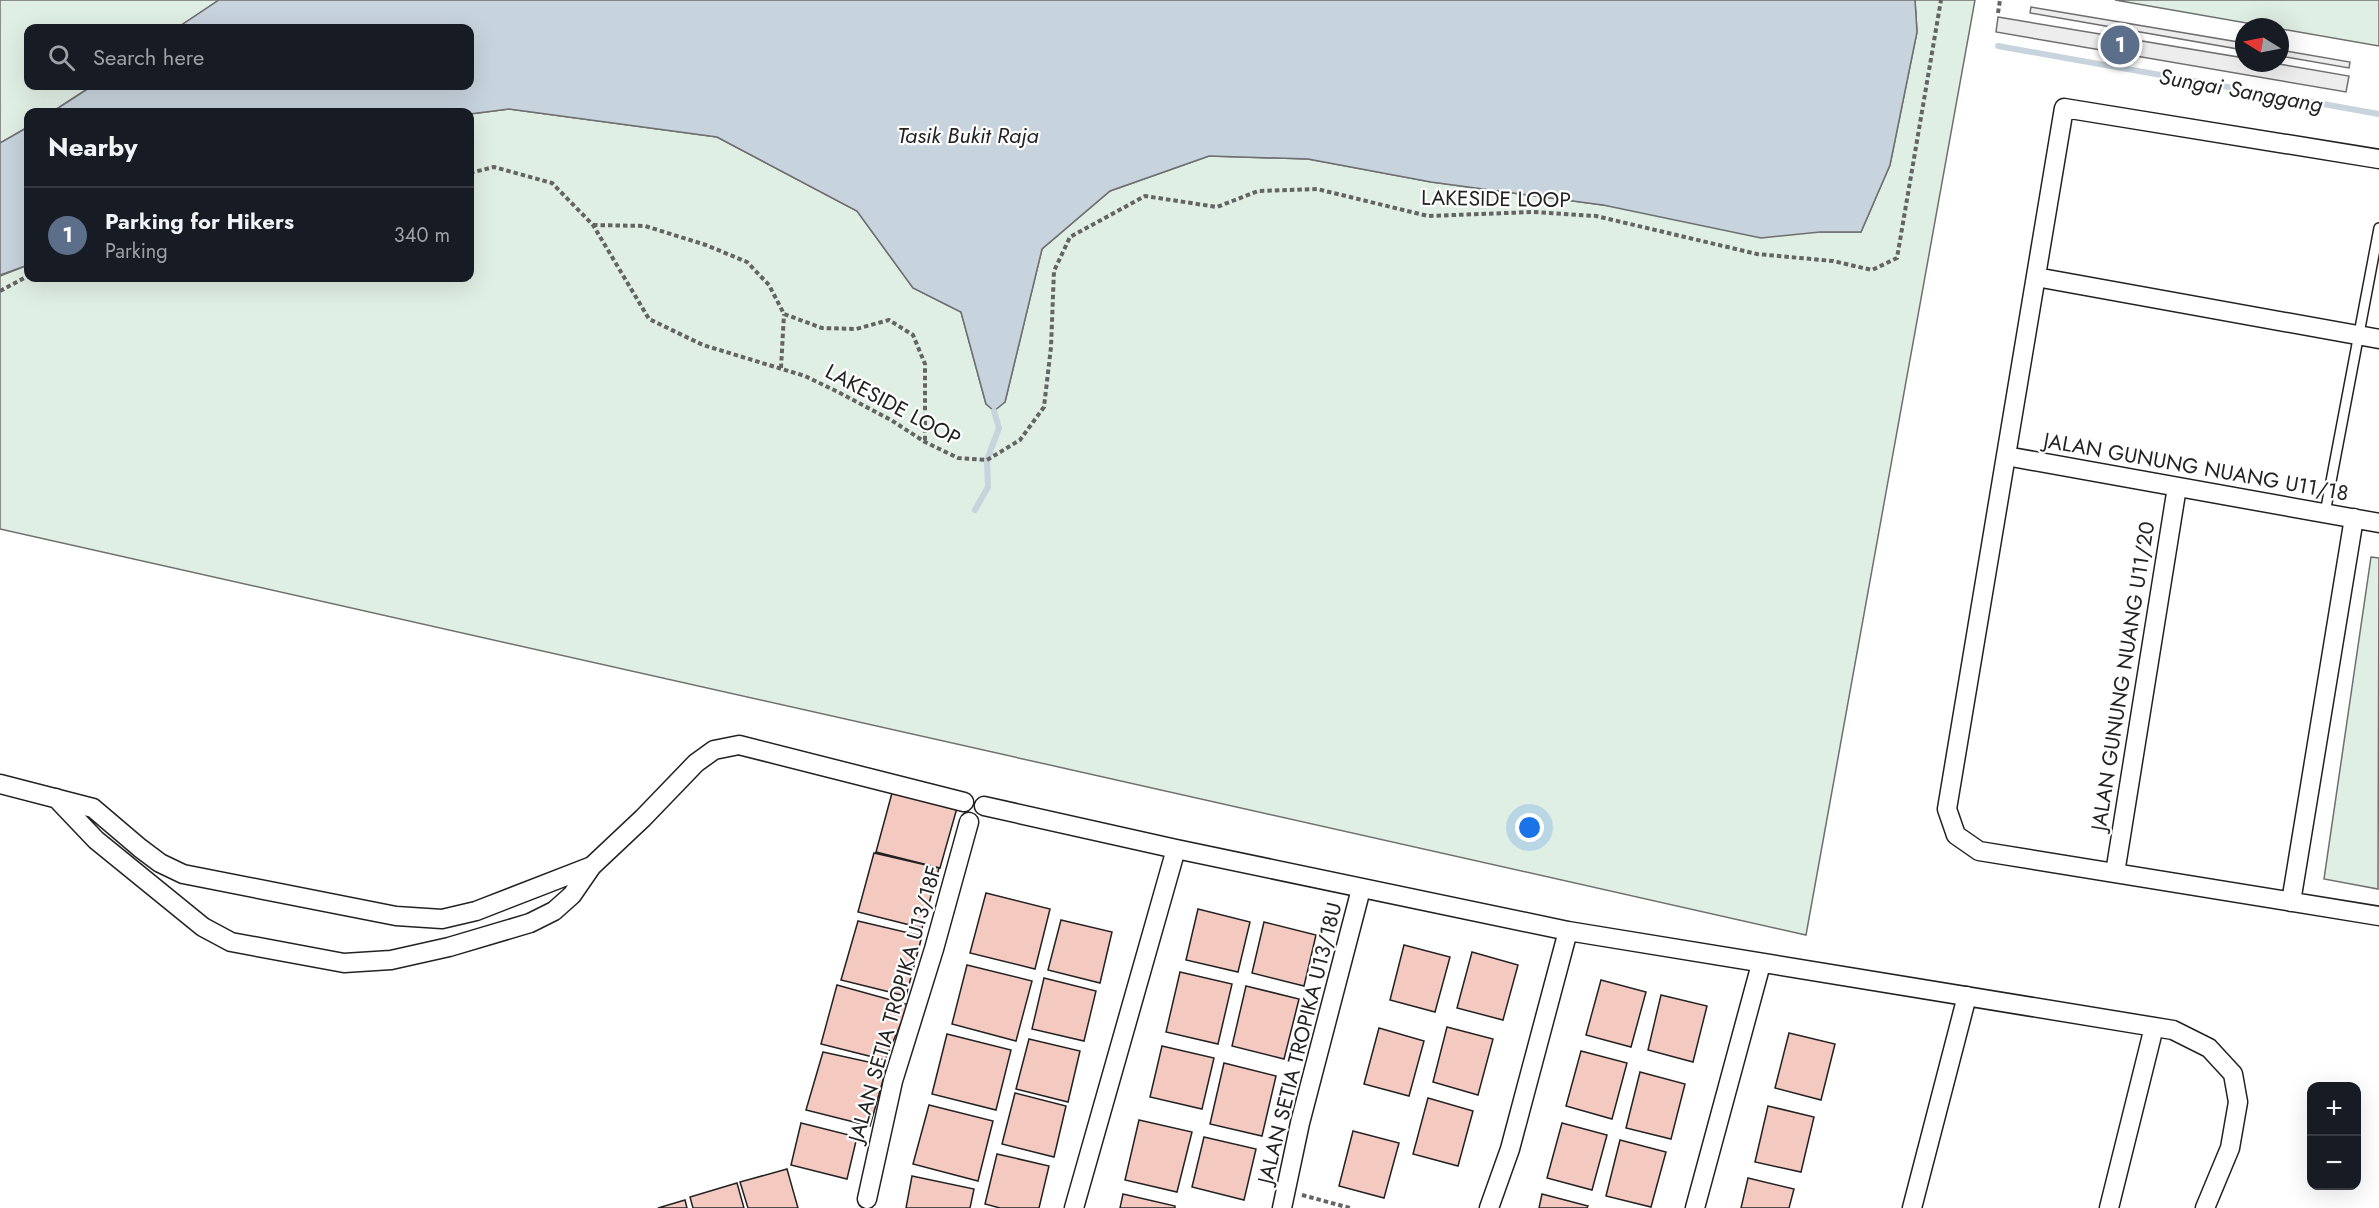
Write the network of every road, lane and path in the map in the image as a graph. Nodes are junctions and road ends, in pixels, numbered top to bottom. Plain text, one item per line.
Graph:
1 (1941, 0) edge
2 (2000, 0) edge
3 (1998, 13) dead end
4 (2379, 159) edge
5 (474, 172) edge
6 (593, 225) junction
7 (2379, 228) edge
8 (2036, 277) junction
9 (24, 278) edge
10 (0, 291) edge
11 (784, 314) junction
12 (2358, 336) junction
13 (2379, 339) edge
14 (781, 368) junction
15 (925, 442) junction
16 (2006, 456) junction
17 (2177, 487) junction
18 (2325, 513) junction
19 (2354, 518) junction
20 (2379, 523) edge
21 (0, 784) edge
22 (56, 798) junction
23 (964, 802) junction
24 (984, 806) junction
25 (969, 822) junction
26 (1176, 849) junction
27 (592, 866) junction
28 (2115, 873) junction
29 (1361, 889) junction
30 (2291, 902) junction
31 (2379, 916) edge
32 (1568, 931) junction
33 (1761, 964) junction
34 (1967, 996) junction
35 (2154, 1027) junction
36 (1283, 1200) edge
37 (862, 1205) edge
38 (1074, 1208) edge
39 (1350, 1208) edge
40 (1489, 1208) edge
41 (1695, 1208) edge
42 (1912, 1208) edge
43 (2109, 1208) edge
44 (2205, 1208) edge

1 - 15 path, LAKESIDE LOOP
2 - 3 path
4 - 8 street
5 - 6 path, LAKESIDE LOOP
6 - 11 path
6 - 14 path, LAKESIDE LOOP
7 - 12 lane
8 - 12 street
8 - 16 street
9 - 10 path
11 - 14 path
11 - 15 path
12 - 13 street
12 - 18 lane
14 - 15 path, LAKESIDE LOOP
16 - 17 street, JALAN GUNUNG NUANG U11/18
16 - 28 street
17 - 18 street, JALAN GUNUNG NUANG U11/18
17 - 28 street, JALAN GUNUNG NUANG U11/20
18 - 19 street, JALAN GUNUNG NUANG U11/18
19 - 20 street, JALAN GUNUNG NUANG U11/18
19 - 30 street
21 - 22 street
22 - 27 street
22 - 27 street
23 - 24 street
23 - 25 street
23 - 27 street
24 - 25 street
24 - 26 street
25 - 37 street, JALAN SETIA TROPIKA U13/18F
26 - 29 street
26 - 38 street
28 - 30 street
29 - 32 street
29 - 36 street, JALAN SETIA TROPIKA U13/18U
30 - 31 street
32 - 33 street
32 - 40 street
33 - 34 street
33 - 41 street
34 - 35 street
34 - 42 street
35 - 43 street
35 - 44 street
36 - 39 path

